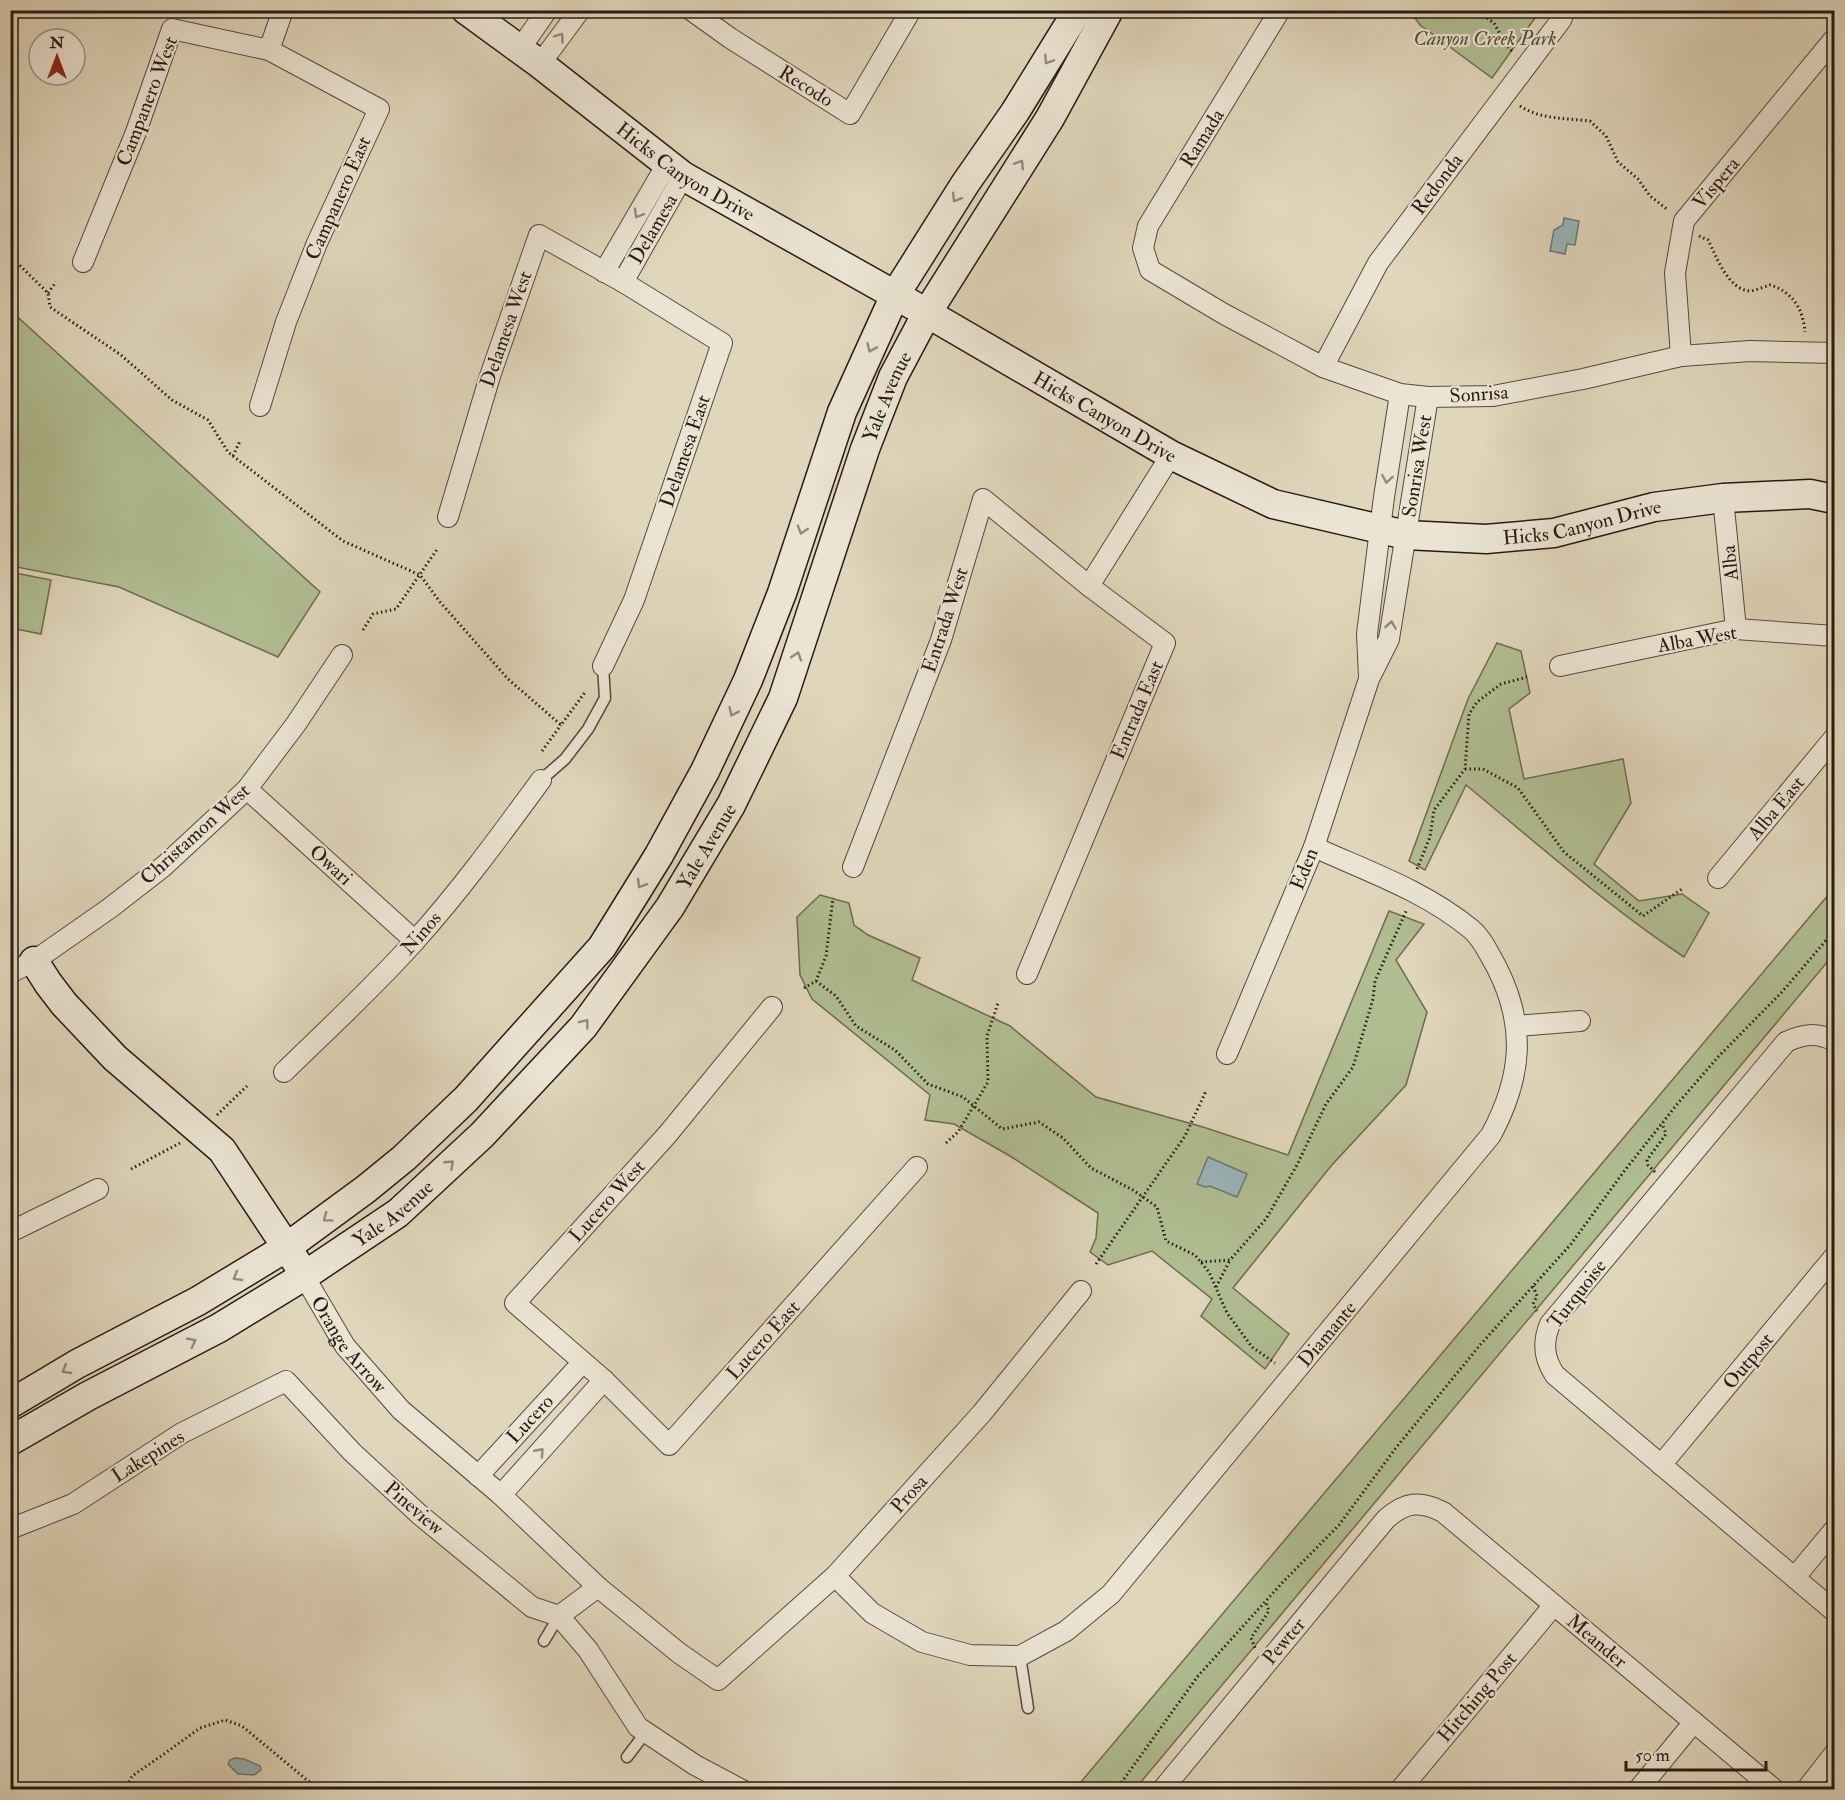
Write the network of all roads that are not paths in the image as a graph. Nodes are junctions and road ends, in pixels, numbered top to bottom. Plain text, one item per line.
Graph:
1 (283, 10) edge
2 (466, 10) edge
3 (547, 10) edge
4 (580, 10) edge
5 (691, 10) edge
6 (911, 10) edge
7 (1078, 10) edge
8 (1109, 10) edge
9 (1281, 10) edge
10 (1565, 10) edge
11 (1834, 39) edge
12 (269, 50) junction
13 (530, 57) junction
14 (675, 170) junction
15 (82, 262) dead end
16 (1150, 270) joint
17 (604, 272) junction
18 (623, 282) junction
19 (895, 295) junction
20 (927, 313) junction
21 (1834, 353) edge
22 (1681, 356) junction
23 (1323, 367) junction
24 (1400, 394) junction
25 (1428, 397) junction
26 (260, 406) dead end
27 (1171, 455) junction
28 (1723, 498) junction
29 (1834, 499) edge
30 (448, 517) dead end
31 (1393, 533) junction
32 (1089, 586) junction
33 (1736, 629) junction
34 (1834, 636) edge
35 (342, 655) dead end
36 (603, 666) joint
37 (1560, 666) dead end
38 (1834, 738) edge
39 (541, 780) joint
40 (248, 789) junction
41 (1314, 847) junction
42 (853, 867) dead end
43 (1718, 878) dead end
44 (415, 941) junction
45 (22, 967) edge
46 (1027, 974) dead end
47 (772, 1007) dead end
48 (1580, 1021) dead end
49 (1516, 1026) junction
50 (1834, 1041) edge
51 (1227, 1054) dead end
52 (284, 1072) dead end
53 (917, 1167) dead end
54 (98, 1189) dead end
55 (10, 1232) edge
56 (287, 1247) junction
57 (1834, 1257) edge
58 (304, 1276) junction
59 (1081, 1290) dead end
60 (583, 1362) junction
61 (604, 1380) junction
62 (286, 1381) joint
63 (10, 1404) edge
64 (10, 1441) edge
65 (1661, 1465) junction
66 (478, 1476) junction
67 (501, 1495) junction
68 (1414, 1504) joint
69 (10, 1529) edge
70 (1834, 1530) edge
71 (836, 1576) junction
72 (1795, 1577) junction
73 (598, 1587) junction
74 (1554, 1605) junction
75 (1834, 1611) edge
76 (559, 1616) junction
77 (544, 1641) dead end
78 (1020, 1656) junction
79 (718, 1680) joint
80 (1028, 1708) dead end
81 (1694, 1722) junction
82 (646, 1732) junction
83 (1834, 1754) edge
84 (627, 1757) dead end
85 (741, 1790) edge
86 (1162, 1790) edge
87 (1400, 1790) edge
88 (1638, 1790) edge
89 (1775, 1790) edge
90 (1806, 1790) edge

1 - 12 street
2 - 13 main road, Hicks Canyon Drive
3 - 13 street
13 -> 4 street
5 - 6 street, Recodo
7 -> 19 main road, Yale Avenue
20 -> 8 main road, Yale Avenue
9 - 16 street, Ramada
10 - 23 street, Redonda
11 - 22 street, Vispera
12 - 15 street, Campanero West
12 - 26 street, Campanero East
13 - 14 main road, Hicks Canyon Drive
14 -> 17 street, Delamesa
14 - 18 street, Delamesa
14 - 19 main road, Hicks Canyon Drive
16 - 23 street, Sonrisa
17 - 18 street, Delamesa West
17 - 30 street, Delamesa West
18 - 36 street, Delamesa East
19 - 20 main road, Hicks Canyon Drive
19 -> 56 main road, Yale Avenue
20 - 27 main road, Hicks Canyon Drive
58 -> 20 main road, Yale Avenue
21 - 22 street, Sonrisa
22 - 25 street, Sonrisa
23 - 24 street, Sonrisa
24 - 25 street, Sonrisa
24 -> 31 street, Sonrisa West
25 - 31 street, Sonrisa West
27 - 31 main road, Hicks Canyon Drive
27 - 32 street
28 - 29 main road, Hicks Canyon Drive
28 - 31 main road, Hicks Canyon Drive
28 - 33 street, Alba
31 - 41 street, Eden
32 - 42 street, Entrada West
32 - 46 street, Entrada East
33 - 34 street, Alba West
33 - 37 street, Alba West
35 - 40 street, Christamon West
36 - 39 lane
38 - 43 street, Alba East
39 - 44 street, Ninos
40 - 44 street, Owari
40 - 45 street, Christamon West
41 - 49 street, Diamante
41 - 51 street, Eden
44 - 52 street, Ninos
45 - 56 main road, Orange Arrow
47 - 60 street, Lucero West
48 - 49 street
49 - 78 street, Diamante
50 - 65 street, Turquoise
53 - 61 street, Lucero East
54 - 55 street
56 - 58 main road, Orange Arrow
56 -> 63 main road, Yale Avenue
57 - 65 street, Outpost
64 -> 58 main road, Yale Avenue
58 - 66 street, Orange Arrow
59 - 71 street, Prosa
60 - 61 street, Lucero West
60 - 66 street, Lucero
67 -> 61 street, Lucero
62 - 69 street, Lakepines
62 - 76 street, Pineview
65 - 72 street, Turquoise
66 - 67 street, Orange Arrow
67 - 73 street, Orange Arrow
68 - 74 street, Meander
68 - 86 street, Pewter
70 - 72 street
71 - 78 street, Diamante
71 - 79 street, Prosa
72 - 75 street, Turquoise
73 - 76 street
73 - 79 street, Orange Arrow
74 - 81 street, Meander
74 - 87 street, Hitching Post
76 - 77 lane
76 - 82 street, Pineview
78 - 80 lane
81 - 88 street
81 - 89 street, Meander
82 - 84 lane
82 - 85 street, Pineview
83 - 90 street

